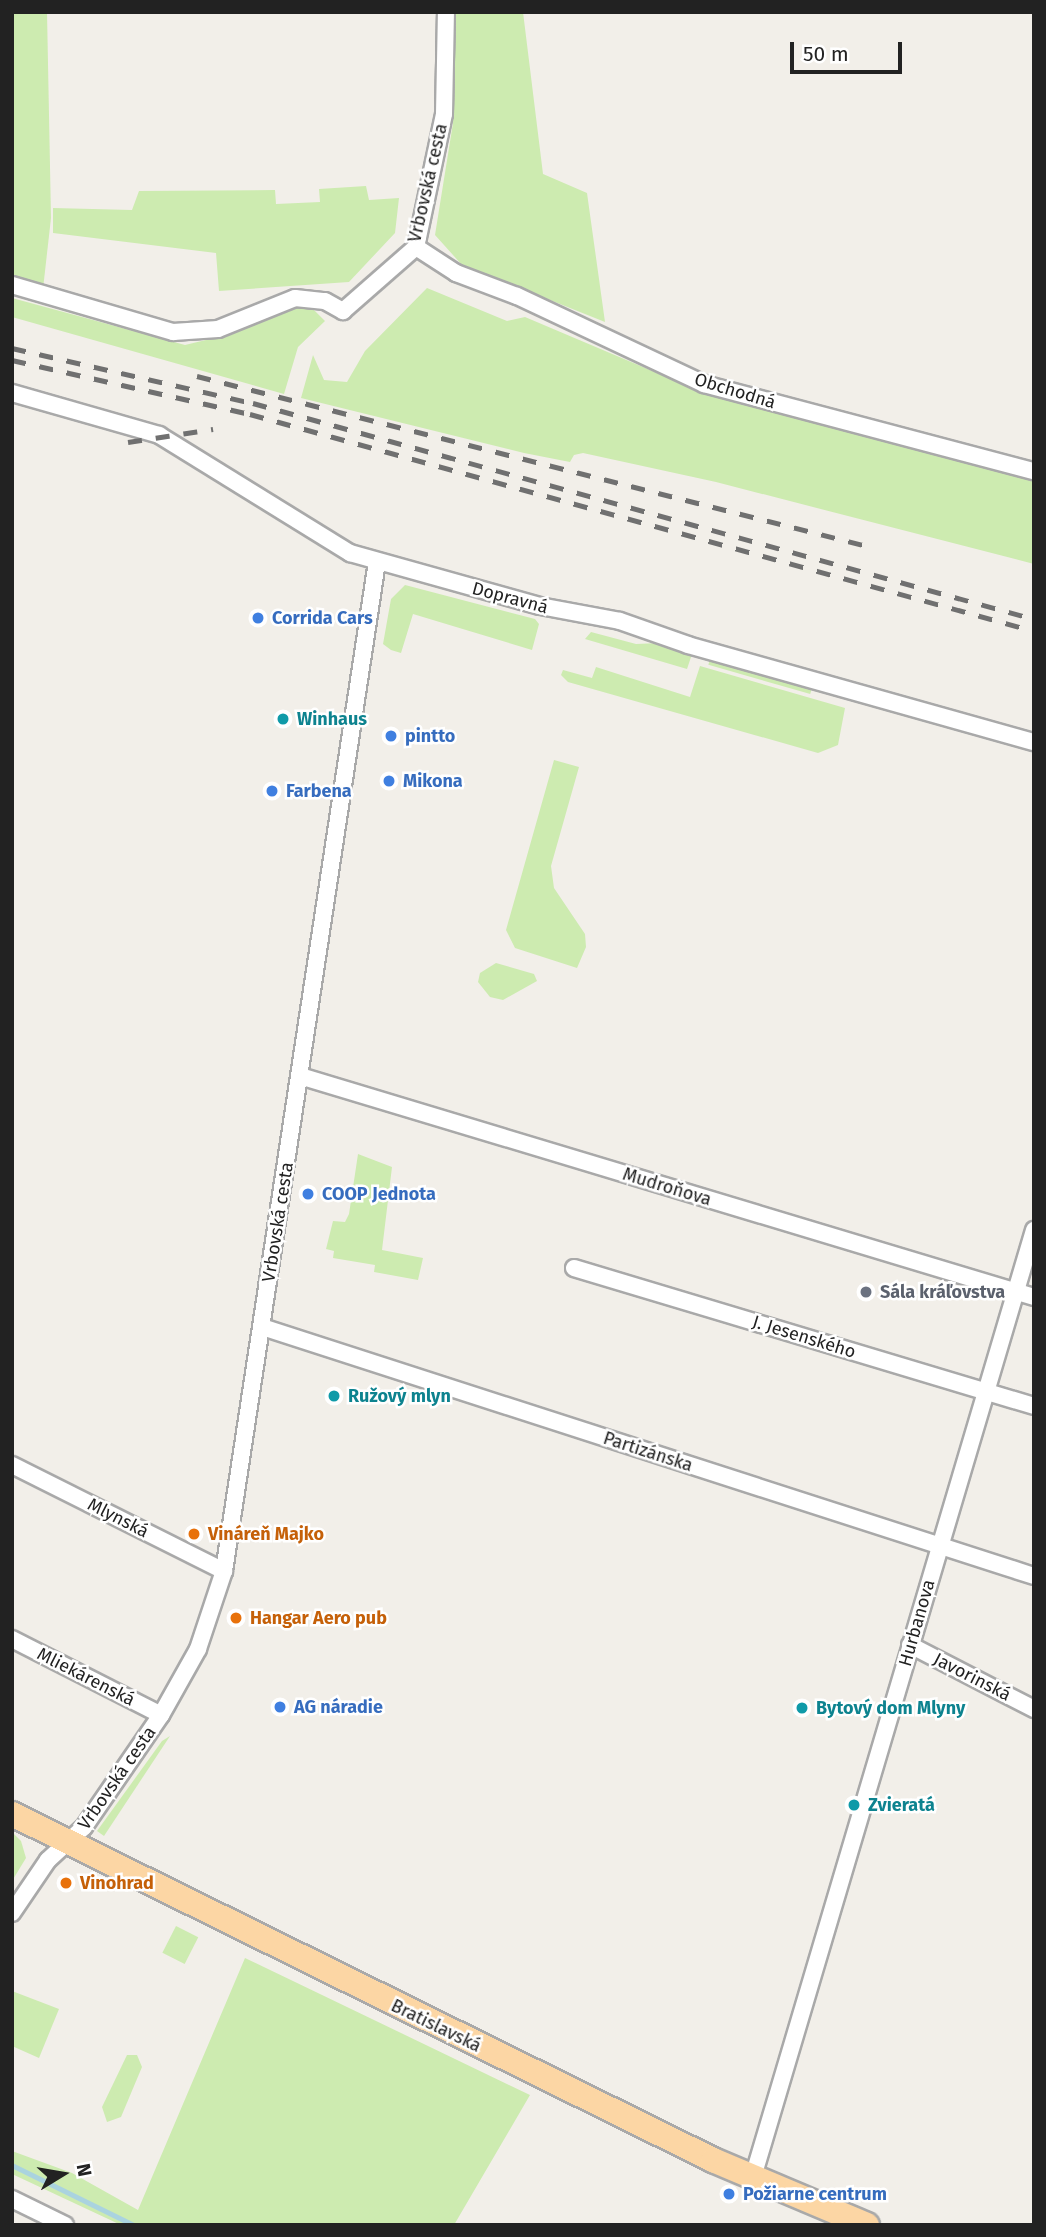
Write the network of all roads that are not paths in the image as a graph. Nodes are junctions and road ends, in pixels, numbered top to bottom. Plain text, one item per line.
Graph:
1 (446, 12) edge
2 (416, 247) junction
3 (12, 285) edge
4 (12, 393) edge
5 (1034, 471) edge
6 (377, 562) junction
7 (1034, 742) edge
8 (300, 1076) junction
9 (1034, 1230) edge
10 (574, 1268) dead end
11 (1015, 1291) junction
12 (1034, 1297) edge
13 (262, 1327) junction
14 (985, 1391) junction
15 (1034, 1406) edge
16 (12, 1465) edge
17 (940, 1546) junction
18 (224, 1572) junction
19 (1034, 1576) edge
20 (12, 1639) edge
21 (910, 1645) junction
22 (1034, 1709) edge
23 (161, 1715) junction
24 (12, 1814) edge
25 (69, 1841) junction
26 (12, 1913) edge
27 (753, 2177) junction
28 (12, 2199) edge
29 (65, 2225) edge
30 (867, 2225) edge

1 - 2 street, Vrbovská cesta
2 - 3 street, Vrbovská cesta
2 - 5 street, Obchodná
4 - 6 street, Dopravná
6 - 7 street, Dopravná
6 - 8 street, Vrbovská cesta
8 - 11 street, Mudroňova
8 - 13 street, Vrbovská cesta
9 - 11 street, Hurbanova
10 - 14 street, J. Jesenského
11 - 12 street, Mudroňova
11 - 14 street, Hurbanova
13 - 17 street, Partizánska
13 - 18 street, Vrbovská cesta
14 - 15 street, J. Jesenského
14 - 17 street, Hurbanova
16 - 18 street, Mlynská
17 - 19 street, Partizánska
17 - 21 street, Hurbanova
18 - 23 street, Vrbovská cesta
20 - 23 street, Mliekárenská
21 - 22 street, Javorinská
21 - 27 street, Hurbanova
23 - 25 street, Vrbovská cesta
24 - 25 main road, Bratislavská
25 - 26 street, Vrbovská cesta
25 - 27 main road, Bratislavská
27 - 30 main road, Bratislavská
28 - 29 street

